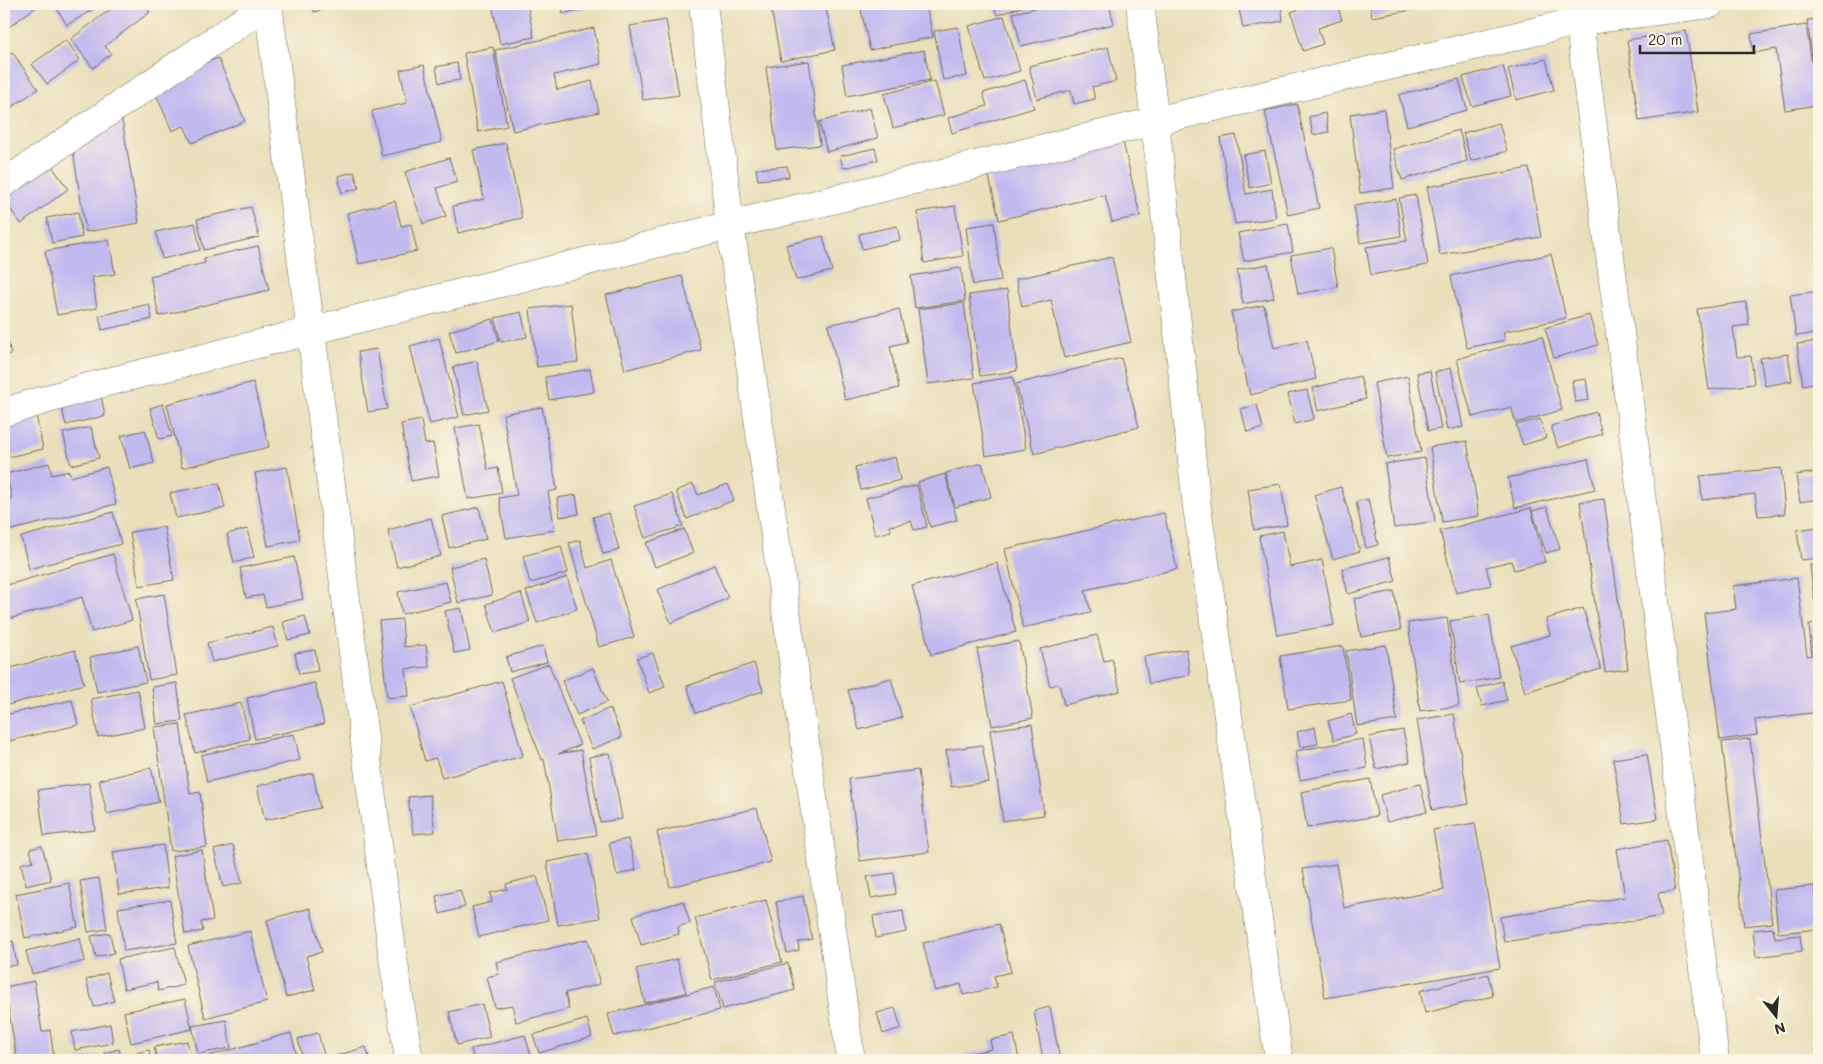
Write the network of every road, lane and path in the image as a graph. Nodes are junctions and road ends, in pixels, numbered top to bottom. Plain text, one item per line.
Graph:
1 (268, 4) edge
2 (703, 4) edge
3 (1140, 4) edge
4 (1710, 4) edge
5 (1579, 12) edge
6 (1155, 121) junction
7 (4, 183) edge
8 (730, 225) junction
9 (311, 332) junction
10 (4, 412) edge
11 (409, 1060) edge
12 (851, 1060) edge
13 (1279, 1060) edge
14 (1715, 1060) edge

1 - 7 street
1 - 9 street
2 - 8 street
3 - 6 street
4 - 5 street
5 - 6 street
5 - 14 street
6 - 8 street
6 - 13 street
8 - 9 street
8 - 12 street
9 - 10 street
9 - 11 street

